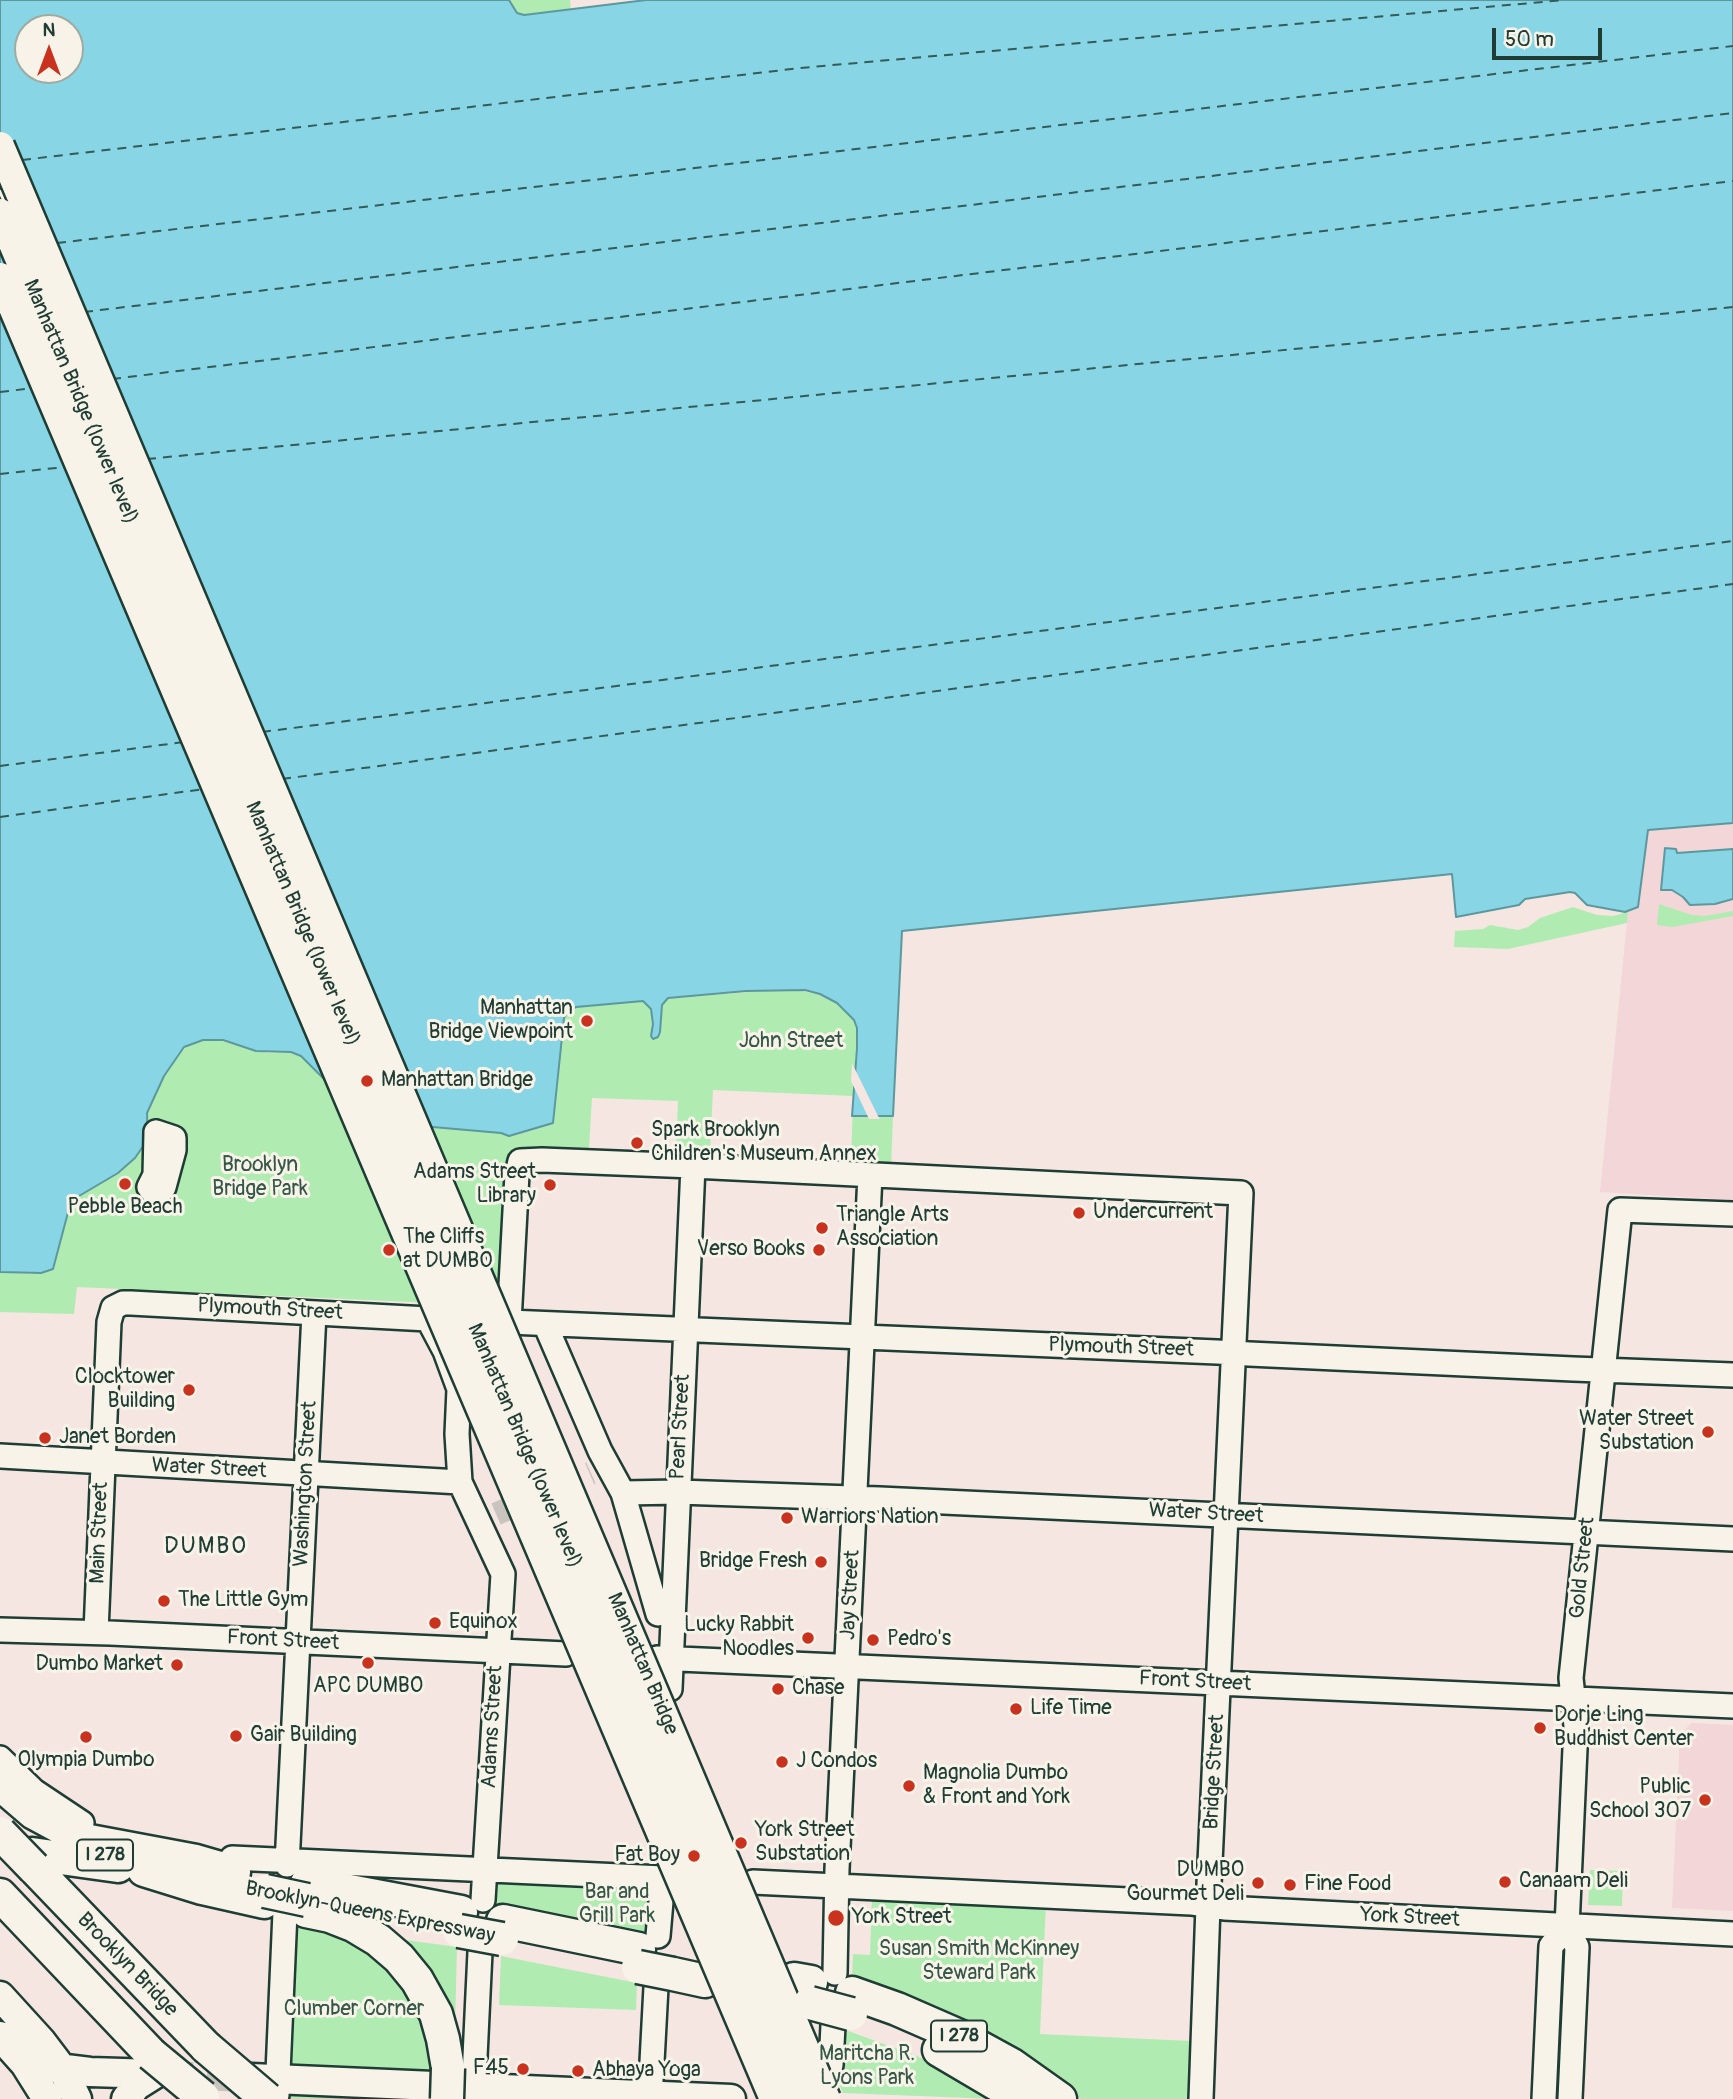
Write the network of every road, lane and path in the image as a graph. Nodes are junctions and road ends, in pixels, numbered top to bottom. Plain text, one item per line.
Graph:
1 (0, 146) edge
2 (0, 213) edge
3 (0, 277) edge
4 (693, 1166) junction
5 (870, 1175) junction
6 (1733, 1214) edge
7 (113, 1308) joint
8 (314, 1312) junction
9 (428, 1319) joint
10 (545, 1324) junction
11 (686, 1330) junction
12 (863, 1338) junction
13 (1234, 1353) junction
14 (1603, 1370) junction
15 (1733, 1375) edge
16 (0, 1457) edge
17 (103, 1463) junction
18 (306, 1475) junction
19 (460, 1482) junction
20 (679, 1492) junction
21 (622, 1493) junction
22 (855, 1498) junction
23 (1226, 1515) junction
24 (1587, 1531) junction
25 (1733, 1539) edge
26 (658, 1614) dead end
27 (0, 1630) edge
28 (96, 1632) junction
29 (298, 1641) junction
30 (498, 1652) junction
31 (566, 1654) dead end
32 (664, 1658) junction
33 (848, 1666) junction
34 (1219, 1683) junction
35 (670, 1689) dead end
36 (1573, 1699) junction
37 (1733, 1706) edge
38 (0, 1758) edge
39 (0, 1784) edge
40 (19, 1844) edge
41 (138, 1858) junction
42 (233, 1865) junction
43 (485, 1869) junction
44 (753, 1882) dead end
45 (837, 1886) junction
46 (286, 1889) junction
47 (0, 1895) edge
48 (1208, 1906) junction
49 (481, 1926) junction
50 (1567, 1927) junction
51 (1733, 1934) edge
52 (667, 1964) junction
53 (0, 1996) edge
54 (824, 1996) junction
55 (0, 2036) edge
56 (25, 2064) junction
57 (153, 2064) junction
58 (831, 2065) dead end
59 (63, 2070) junction
60 (460, 2088) edge
61 (265, 2091) edge
62 (1019, 2096) edge
63 (650, 2097) edge
64 (1059, 2097) edge
65 (193, 2098) tunnel mouth
66 (47, 2099) edge
67 (77, 2099) edge
68 (126, 2099) edge
69 (732, 2099) edge
70 (774, 2099) edge
71 (801, 2099) edge
72 (826, 2099) edge
73 (1201, 2099) edge
74 (1544, 2099) edge
75 (1570, 2099) edge

1 - 72 main road, Manhattan Bridge, bridge
2 - 71 main road, Manhattan Bridge (lower level), bridge
3 - 70 main road, bridge
4 - 5 street
4 - 10 street, Plymouth Street
4 - 11 street, Pearl Street
5 - 12 street, Jay Street
5 - 13 street, Bridge Street
6 - 14 street, Gold Street
7 - 8 street, Plymouth Street
7 - 17 street, Main Street
8 - 9 street, Plymouth Street
8 - 18 street, Washington Street
9 - 19 street, Adams Street
10 - 11 street, Plymouth Street
10 - 21 street
11 - 12 street, Plymouth Street
11 - 20 street, Pearl Street
12 - 13 street, Plymouth Street
12 - 22 street, Jay Street
13 - 14 street, Plymouth Street
13 - 23 street, Bridge Street
14 - 15 street, Plymouth Street
14 - 24 street, Gold Street
16 - 17 street, Water Street
17 - 18 street, Water Street
17 - 28 street, Main Street
18 - 19 street, Water Street
18 - 29 street, Washington Street
19 - 30 street, Adams Street
20 - 21 street, Water Street
20 - 22 street, Water Street
20 - 32 street, Pearl Street
21 - 26 street
22 - 23 street, Water Street
22 - 33 street, Jay Street
23 - 24 street, Water Street
23 - 34 street, Bridge Street
24 - 25 street, Water Street
24 - 36 street, Gold Street
27 - 28 street, Front Street
28 - 29 street, Front Street
29 - 30 street, Front Street
29 - 46 street, Washington Street
30 - 31 street, Front Street
30 - 43 street, Adams Street
32 - 33 street, Front Street
32 - 35 street, Pearl Street
33 - 34 street, Front Street
33 - 45 street, Jay Street
34 - 36 street, Front Street
34 - 48 street, Bridge Street
36 - 37 street, Front Street
36 - 50 street, Gold Street
38 - 41 street
39 - 42 highway
40 - 41 highway, I 278
40 - 42 highway, Brooklyn-Queens Expressway / I 278
40 - 61 highway, Brooklyn Bridge, bridge
41 - 46 highway
42 - 46 highway, Brooklyn-Queens Expressway / I 278
43 - 46 street
43 - 49 street, Adams Street
43 - 52 street
44 - 45 street, York Street
45 - 48 street, York Street
45 - 54 street, Jay Street
46 - 49 highway, Brooklyn-Queens Expressway / I 278
46 - 60 highway
46 - 61 street, Washington Street
47 - 57 highway
48 - 50 street, York Street
48 - 73 street, Bridge Street
49 - 52 highway, Brooklyn-Queens Expressway / I 278
49 - 60 street, Adams Street
50 - 51 street, York Street
50 - 74 street, Gold Street
50 - 75 street, Gold Street
52 - 63 street
53 - 59 main road
54 - 58 street, Jay Street
54 - 62 highway, I 278
54 - 64 highway, I 278
55 - 56 main road
56 - 59 main road
56 - 66 main road
57 - 59 main road
57 - 65 highway, bridge
57 - 68 main road
59 - 67 main road
60 - 61 main road
60 - 63 main road
63 - 69 main road

